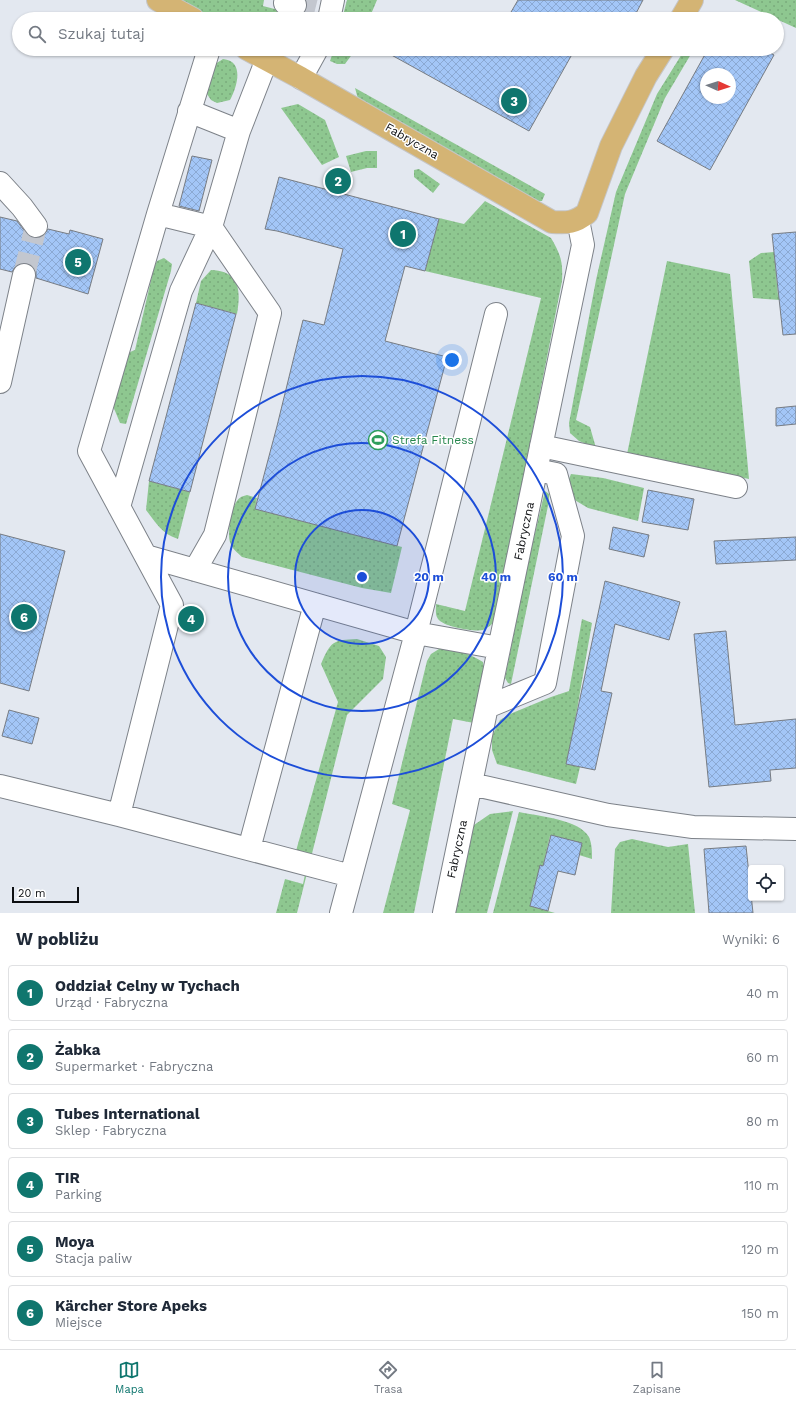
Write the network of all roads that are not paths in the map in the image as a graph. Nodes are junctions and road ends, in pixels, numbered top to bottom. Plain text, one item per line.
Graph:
1 (158, 0) edge
2 (692, 0) edge
3 (179, 12) edge
4 (685, 12) edge
5 (207, 56) edge
6 (261, 56) edge
7 (314, 56) edge
8 (659, 56) edge
9 (267, 59) junction
10 (301, 78) junction
11 (189, 111) junction
12 (238, 131) junction
13 (0, 183) edge
14 (158, 214) junction
15 (578, 220) junction
16 (36, 226) dead end
17 (211, 227) junction
18 (24, 275) tunnel mouth
19 (496, 314) dead end
20 (0, 382) edge
21 (541, 446) junction
22 (536, 470) junction
23 (736, 487) dead end
24 (119, 507) junction
25 (146, 556) junction
26 (195, 570) junction
27 (315, 604) junction
28 (416, 633) junction
29 (499, 648) junction
30 (487, 707) junction
31 (471, 784) junction
32 (0, 786) edge
33 (119, 815) junction
34 (796, 829) edge
35 (249, 849) junction
36 (351, 876) junction
37 (341, 913) edge
38 (444, 913) edge

1 - 3 main road
2 - 4 main road
5 - 11 street
6 - 9 main road, Fabryczna
7 - 10 street
8 - 15 main road
9 - 10 main road, Fabryczna
9 - 12 street
10 - 15 main road, Fabryczna
11 - 12 street
11 - 14 street
12 - 17 street
13 - 16 street
14 - 17 street
14 - 24 street
15 - 21 street, Fabryczna
17 - 24 street
17 - 26 street
18 - 20 street
19 - 28 street
21 - 22 street, Fabryczna
21 - 23 street
22 - 29 street, Fabryczna
22 - 30 street
24 - 25 street
25 - 26 street
25 - 33 street
26 - 27 street
27 - 28 street
27 - 35 street
28 - 29 street
28 - 36 street
29 - 30 street, Fabryczna
30 - 31 street, Fabryczna
31 - 34 street
31 - 38 street, Fabryczna
32 - 33 street
33 - 35 street
35 - 36 street
36 - 37 street

